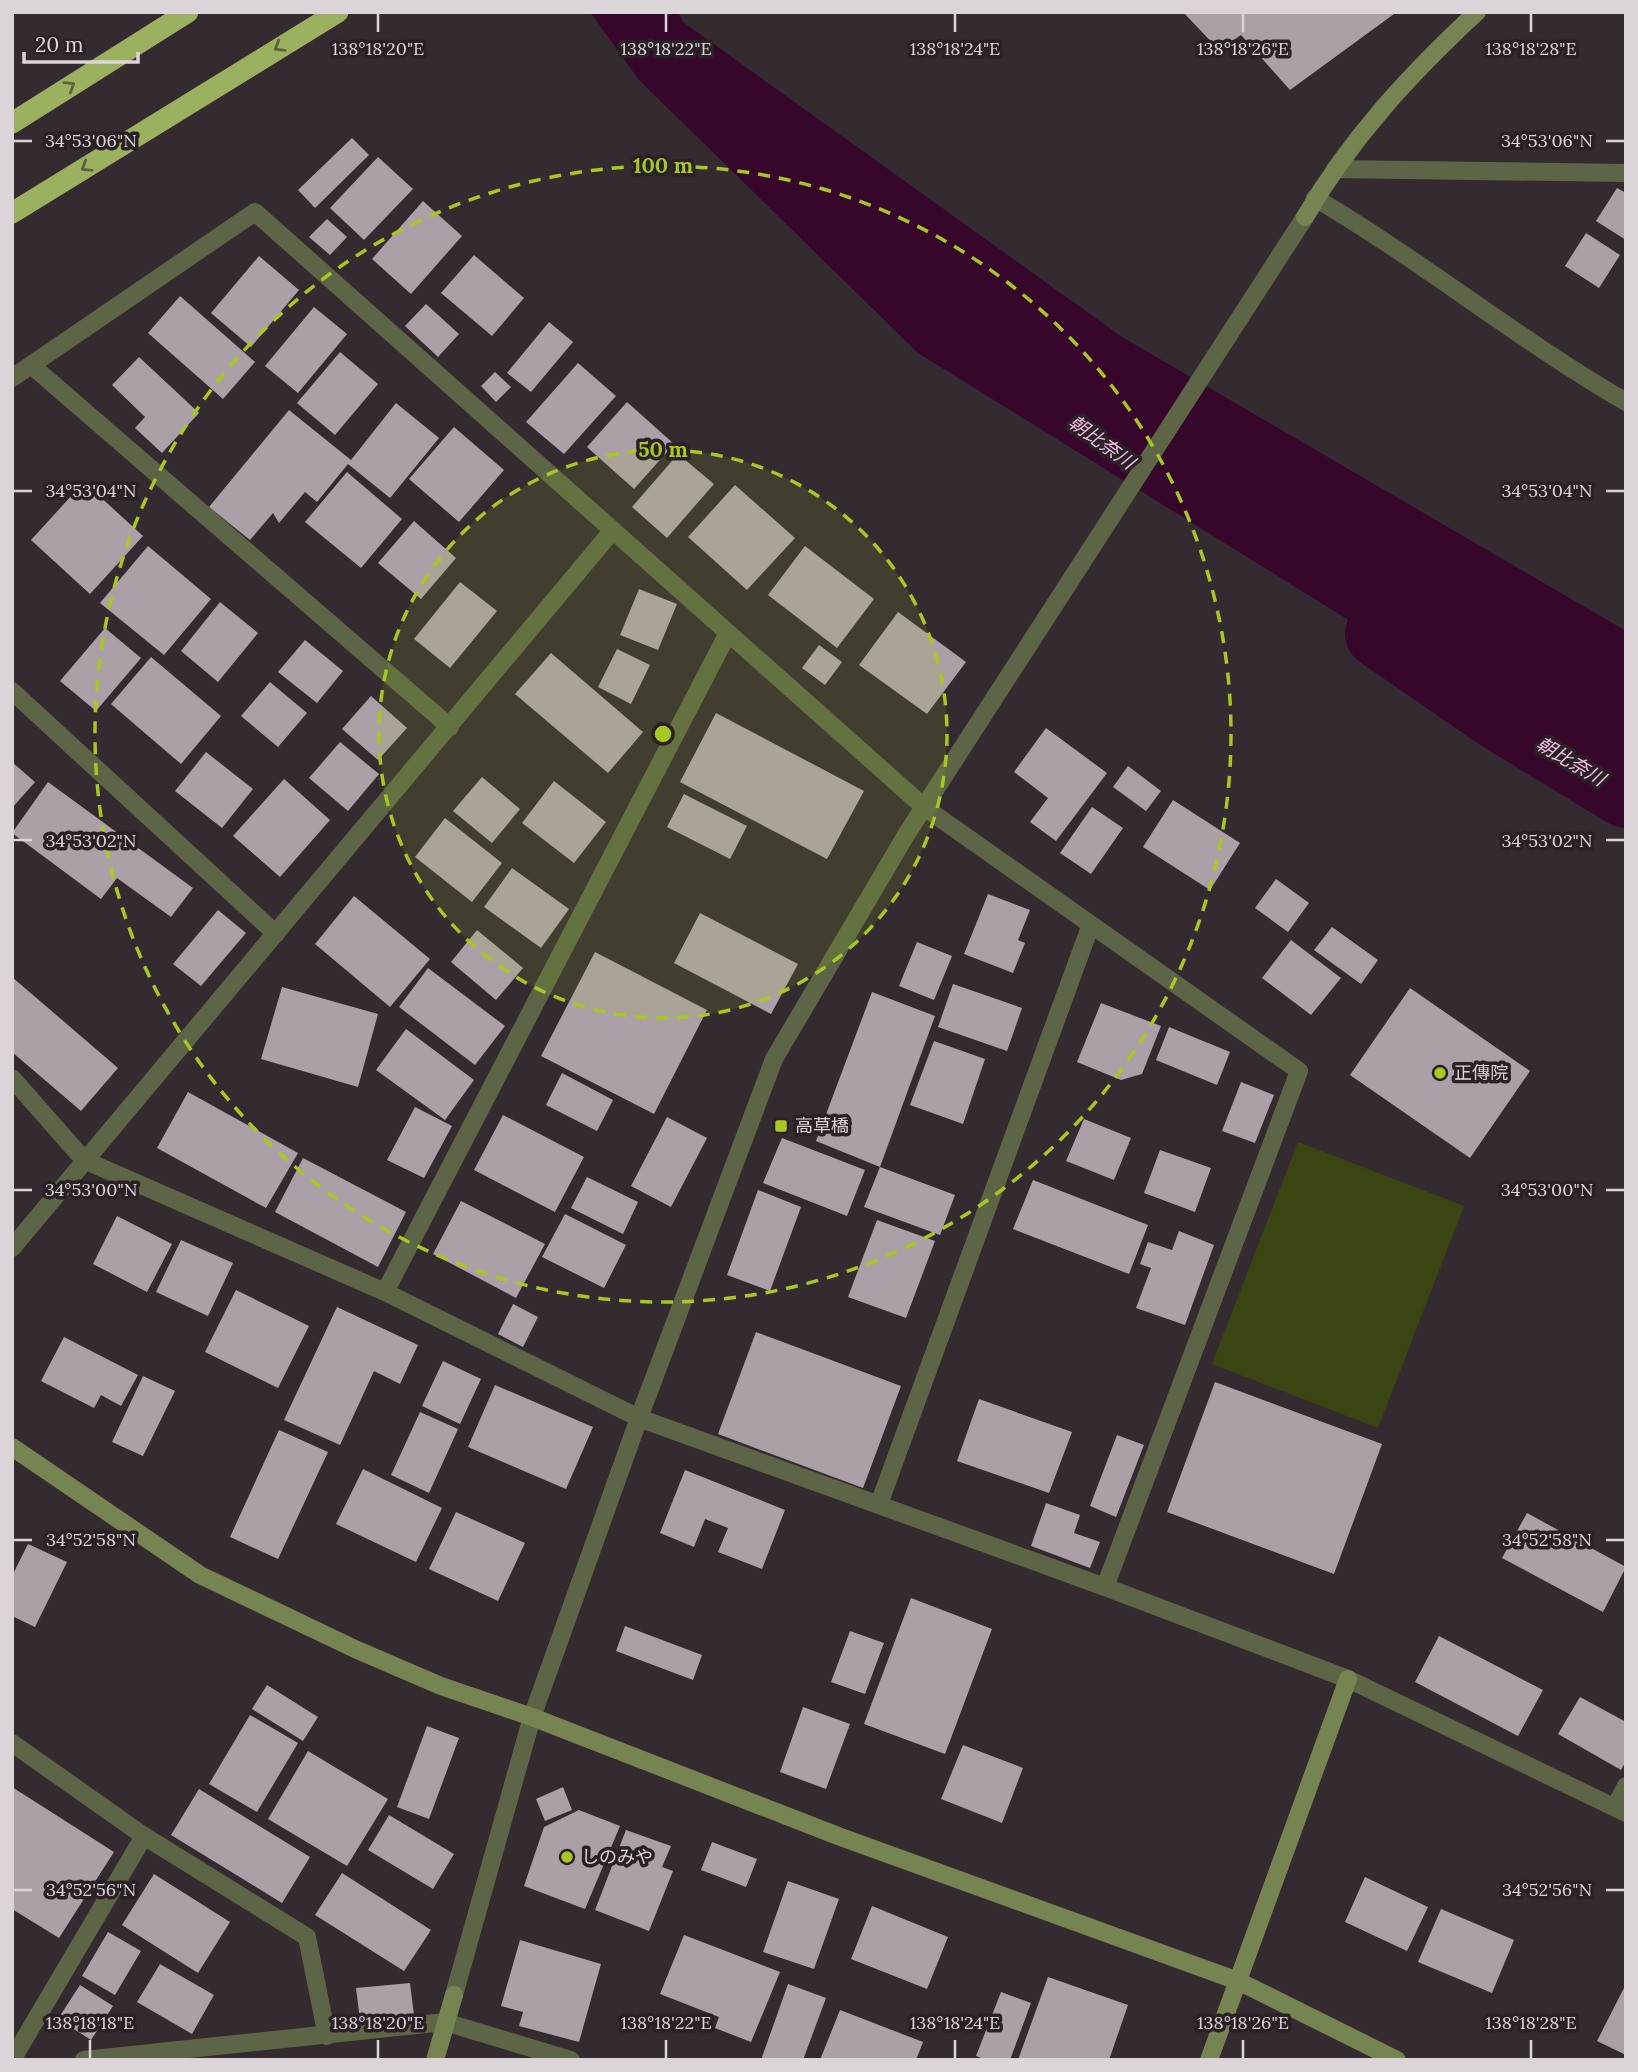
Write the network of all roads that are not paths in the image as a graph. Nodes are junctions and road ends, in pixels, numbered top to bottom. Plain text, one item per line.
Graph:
1 (188, 12) edge
2 (338, 12) edge
3 (1478, 12) edge
4 (12, 123) edge
5 (1335, 169) junction
6 (1626, 173) edge
7 (1315, 198) junction
8 (12, 213) edge
9 (31, 365) junction
10 (12, 378) edge
11 (1626, 402) edge
12 (614, 530) junction
13 (728, 633) junction
14 (12, 691) edge
15 (450, 727) junction
16 (924, 807) junction
17 (1090, 927) junction
18 (276, 934) junction
19 (12, 1078) edge
20 (84, 1160) junction
21 (12, 1248) edge
22 (385, 1292) junction
23 (639, 1418) junction
24 (12, 1447) edge
25 (879, 1504) junction
26 (1105, 1587) junction
27 (1348, 1679) junction
28 (532, 1717) junction
29 (12, 1744) edge
30 (1626, 1786) edge
31 (1620, 1810) edge
32 (144, 1836) junction
33 (1238, 1981) junction
34 (445, 2022) junction
35 (327, 2036) junction
36 (12, 2060) edge
37 (84, 2060) edge
38 (435, 2060) edge
39 (571, 2060) edge
40 (1209, 2060) edge
41 (1397, 2060) edge

4 -> 1 highway
2 -> 8 highway
3 - 5 street
5 - 6 street
5 - 7 street
7 - 11 street
7 - 16 street
9 - 10 street
9 - 12 street
9 - 15 street
12 - 13 street
12 - 15 street
13 - 16 street
13 - 22 street
14 - 18 street
15 - 18 street
16 - 17 street
16 - 23 street
17 - 25 street
17 - 26 street
18 - 20 street
19 - 20 street
20 - 21 street
20 - 22 street
22 - 23 street
23 - 25 street
23 - 28 street
24 - 28 street
25 - 26 street
26 - 27 street
27 - 31 street
27 - 33 street
28 - 33 street
28 - 34 street
29 - 32 street
30 - 31 street
32 - 35 street
32 - 36 street
33 - 40 street
33 - 41 street
34 - 35 street
34 - 38 street
34 - 39 street
35 - 37 street

